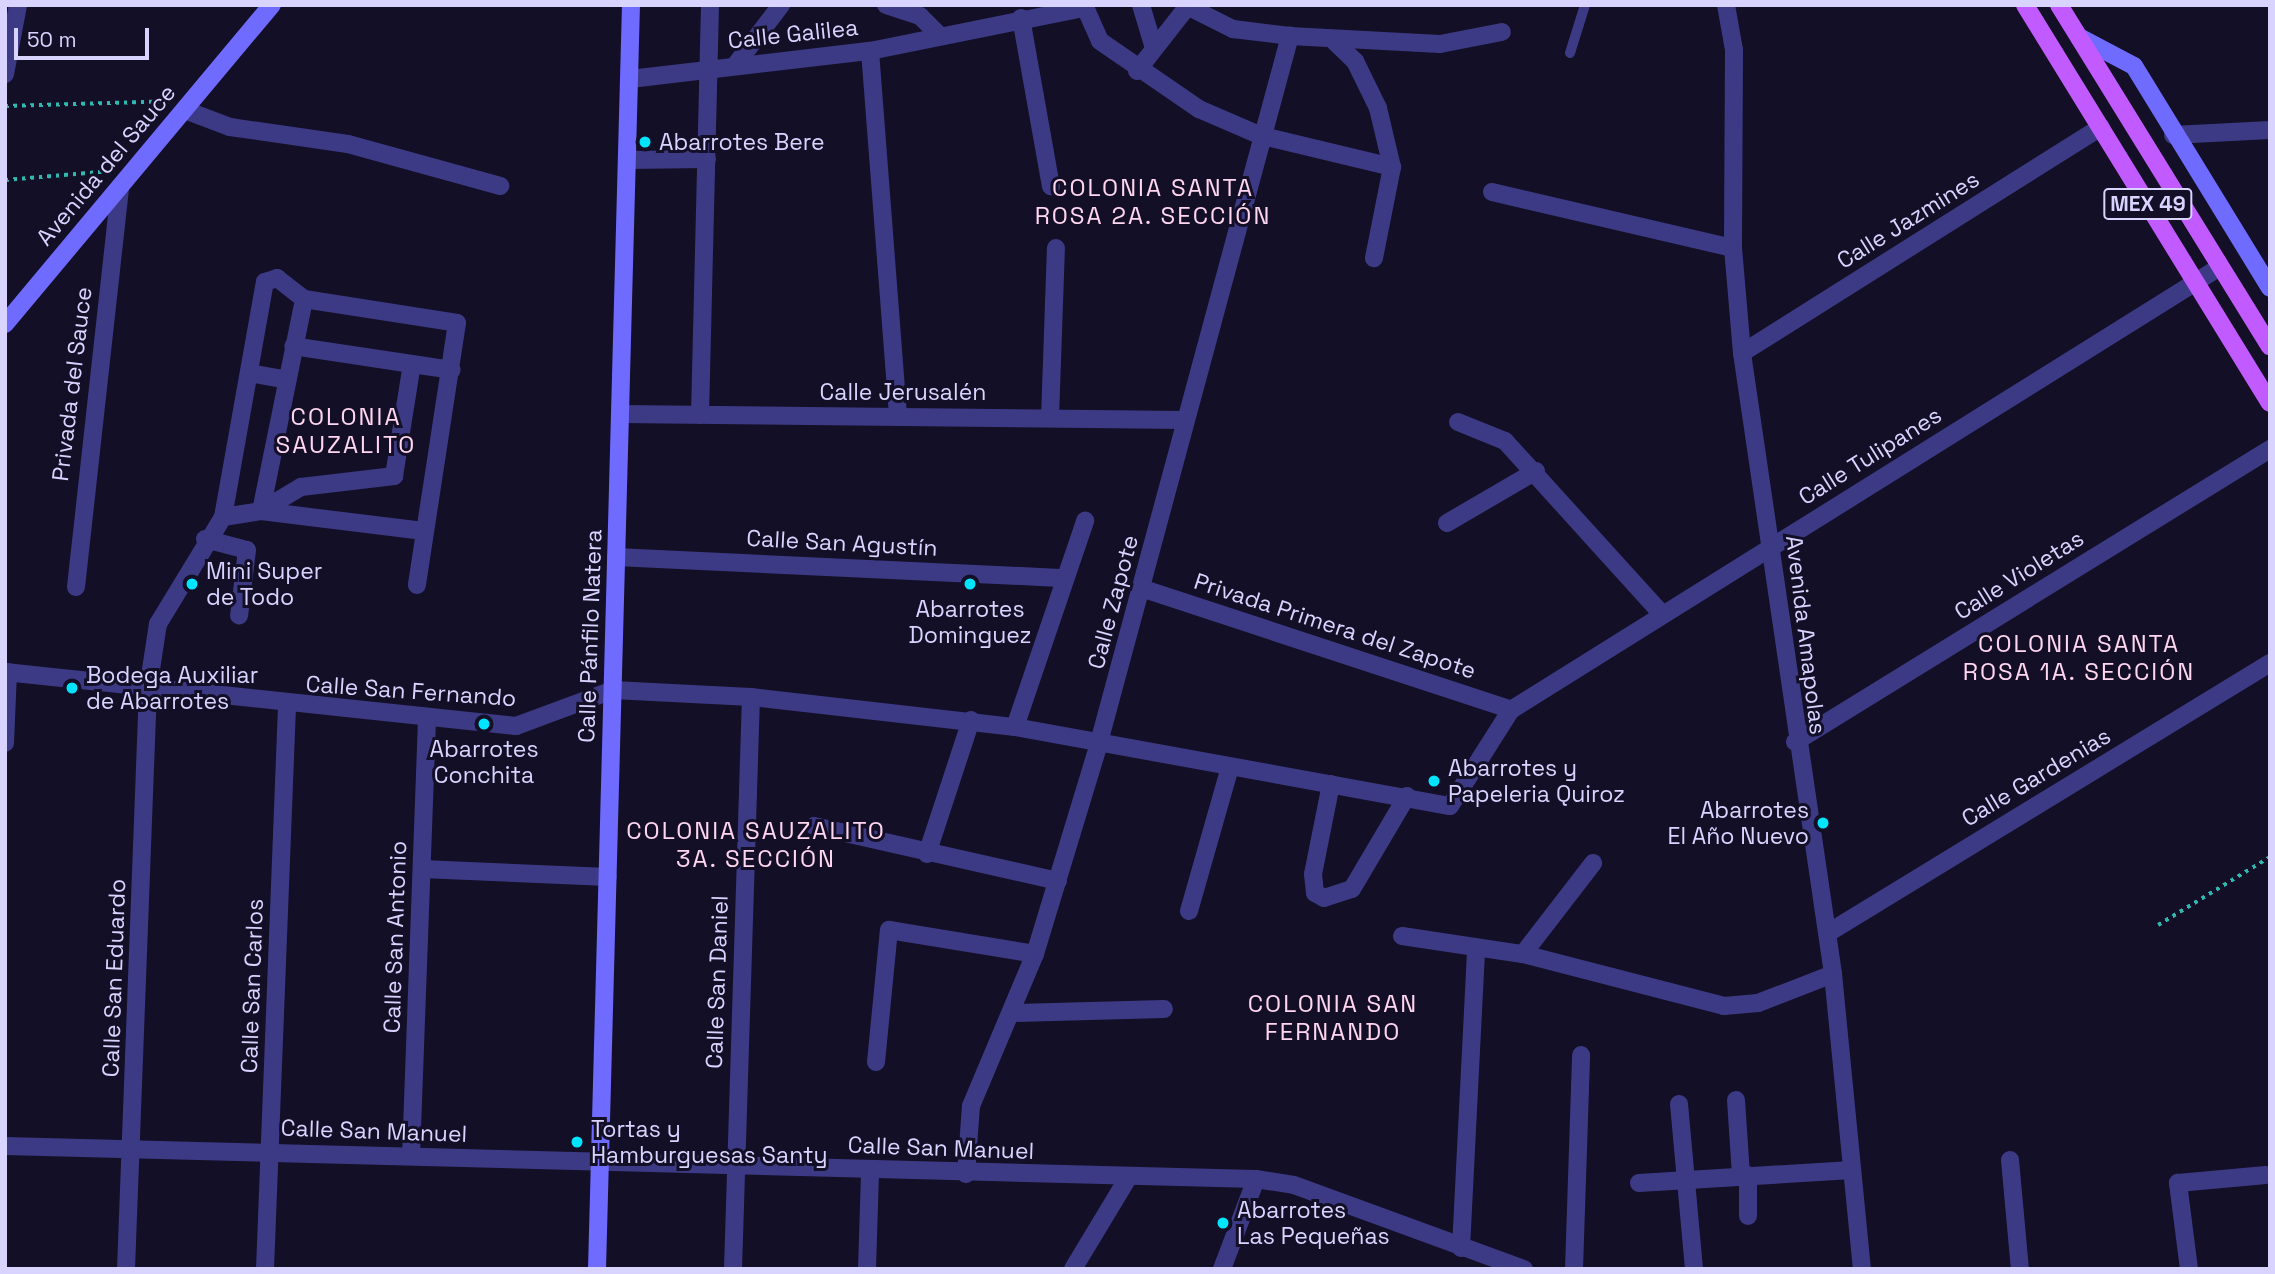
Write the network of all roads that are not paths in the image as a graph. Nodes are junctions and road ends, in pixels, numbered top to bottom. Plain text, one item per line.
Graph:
1 (18, 5) edge
2 (272, 5) edge
3 (631, 5) edge
4 (710, 5) edge
5 (780, 5) edge
6 (886, 5) edge
7 (1141, 5) edge
8 (1585, 5) edge
9 (1726, 5) edge
10 (2025, 5) edge
11 (2059, 5) edge
12 (1084, 6) edge
13 (1186, 6) edge
14 (1021, 18) junction
15 (1502, 32) dead end
16 (940, 36) junction
17 (1290, 36) junction
18 (2079, 37) junction
19 (1332, 39) junction
20 (1153, 45) junction
21 (870, 51) junction
22 (1570, 53) dead end
23 (6, 62) edge
24 (737, 64) junction
25 (710, 68) junction
26 (1138, 71) junction
27 (629, 79) junction
28 (184, 110) junction
29 (2101, 127) junction
30 (2270, 130) edge
31 (1259, 135) junction
32 (2174, 135) junction
33 (707, 159) junction
34 (627, 160) junction
35 (1392, 167) junction
36 (500, 186) dead end
37 (1051, 186) dead end
38 (120, 187) junction
39 (1492, 192) dead end
40 (1056, 248) dead end
41 (1733, 248) junction
42 (1374, 258) dead end
43 (2220, 267) junction
44 (2195, 282) junction
45 (2270, 288) edge
46 (304, 299) junction
47 (5, 324) edge
48 (293, 346) junction
49 (2270, 346) edge
50 (1742, 354) junction
51 (412, 364) junction
52 (452, 370) junction
53 (249, 373) junction
54 (287, 380) junction
55 (2270, 403) edge
56 (620, 414) junction
57 (700, 415) junction
58 (898, 417) junction
59 (1050, 418) junction
60 (1185, 420) junction
61 (1458, 422) dead end
62 (2270, 449) edge
63 (1536, 471) junction
64 (261, 511) junction
65 (223, 517) junction
66 (1085, 522) dead end
67 (1447, 523) dead end
68 (424, 531) junction
69 (205, 539) junction
70 (1771, 547) junction
71 (616, 557) junction
72 (1065, 578) junction
73 (417, 585) dead end
74 (76, 587) dead end
75 (1144, 589) junction
76 (1661, 613) junction
77 (239, 616) dead end
78 (2270, 663) edge
79 (7, 672) edge
80 (148, 689) junction
81 (613, 690) junction
82 (751, 697) junction
83 (287, 706) junction
84 (1511, 710) junction
85 (427, 719) junction
86 (971, 720) junction
87 (1015, 727) junction
88 (1795, 742) junction
89 (5, 743) edge
90 (1098, 746) junction
91 (1230, 767) junction
92 (1331, 784) junction
93 (1407, 796) junction
94 (814, 826) dead end
95 (927, 854) junction
96 (1593, 863) dead end
97 (422, 869) junction
98 (608, 877) junction
99 (1058, 881) junction
100 (1189, 911) dead end
101 (1828, 933) junction
102 (1402, 936) dead end
103 (1476, 947) junction
104 (1035, 954) junction
105 (1523, 954) junction
106 (1833, 974) junction
107 (1164, 1009) dead end
108 (1012, 1013) junction
109 (1581, 1055) dead end
110 (876, 1062) dead end
111 (1736, 1100) dead end
112 (1679, 1104) dead end
113 (5, 1146) edge
114 (132, 1150) junction
115 (270, 1153) junction
116 (411, 1156) junction
117 (2010, 1160) dead end
118 (600, 1163) junction
119 (736, 1165) junction
120 (1852, 1170) junction
121 (870, 1171) junction
122 (965, 1174) junction
123 (2266, 1175) dead end
124 (1744, 1176) junction
125 (1128, 1178) junction
126 (1256, 1179) junction
127 (1690, 1180) junction
128 (1639, 1183) dead end
129 (1748, 1216) dead end
130 (1461, 1248) junction
131 (126, 1269) edge
132 (265, 1269) edge
133 (597, 1269) edge
134 (733, 1269) edge
135 (867, 1269) edge
136 (1073, 1269) edge
137 (1222, 1269) edge
138 (1524, 1269) edge
139 (1574, 1269) edge
140 (1694, 1269) edge
141 (1862, 1269) edge
142 (2020, 1269) edge
143 (2189, 1269) edge

1 - 23 street
2 - 28 main road, Avenida del Sauce
3 - 27 main road, Calle Pánfilo Natera
4 - 25 street
5 - 24 street
6 - 16 street
7 - 20 street
8 - 22 lane
9 - 41 street, Avenida Amapolas
10 - 29 main road, MEX 49
11 - 18 main road, MEX 49
12 - 14 street, Calle Galilea
12 - 26 street, Calle Galilea
13 - 17 street
13 - 20 street
14 - 16 street, Calle Galilea
14 - 37 street
15 - 19 street
16 - 21 street, Calle Galilea
17 - 19 street
17 - 31 street, Calle Zapote
18 - 32 main road
18 - 43 main road, MEX 49
19 - 35 street
20 - 26 street
21 - 24 street, Calle Galilea
21 - 58 street
24 - 25 street, Calle Galilea
25 - 27 street, Calle Galilea
25 - 33 street
26 - 31 street, Calle Galilea
27 - 34 main road, Calle Pánfilo Natera
28 - 36 street
28 - 38 main road, Avenida del Sauce
29 - 44 main road, MEX 49
29 - 50 street, Calle Jazmines
30 - 32 street
31 - 35 street, Calle Galilea
31 - 60 street, Calle Zapote
32 - 45 main road
33 - 34 street
33 - 57 street
34 - 56 main road, Calle Pánfilo Natera
35 - 42 street
38 - 47 main road, Avenida del Sauce
38 - 74 street, Privada del Sauce
39 - 41 street
40 - 59 street
41 - 50 street, Avenida Amapolas
43 - 44 street, Calle Tulipanes
43 - 49 main road, MEX 49
44 - 55 main road, MEX 49
44 - 70 street, Calle Tulipanes
46 - 48 street
46 - 52 street
46 - 53 street
48 - 51 street
48 - 54 street
50 - 70 street, Avenida Amapolas
51 - 52 street
51 - 64 street
52 - 68 street
53 - 54 street
53 - 65 street
54 - 64 street
56 - 57 street, Calle Jerusalén
56 - 71 main road, Calle Pánfilo Natera
57 - 58 street, Calle Jerusalén
58 - 59 street, Calle Jerusalén
59 - 60 street, Calle Jerusalén
60 - 75 street, Calle Zapote
61 - 63 street
62 - 88 street, Calle Violetas
63 - 67 street
63 - 76 street
64 - 65 street
64 - 68 street
65 - 69 street, Calle San Eduardo
66 - 72 street
68 - 73 street
69 - 77 street
69 - 80 street, Calle San Eduardo
70 - 76 street, Calle Tulipanes
70 - 88 street, Avenida Amapolas
71 - 72 street, Calle San Agustín
71 - 81 main road, Calle Pánfilo Natera
72 - 87 street
75 - 84 street, Privada Primera del Zapote
75 - 90 street, Calle Zapote
76 - 84 street, Calle Tulipanes
78 - 101 street, Calle Gardenias
79 - 80 street, Calle San Fernando
79 - 89 street
80 - 83 street, Calle San Fernando
80 - 114 street, Calle San Eduardo
81 - 82 street, Calle San Fernando
81 - 85 street, Calle San Fernando
81 - 98 main road, Calle Pánfilo Natera
82 - 86 street, Calle San Fernando
82 - 119 street, Calle San Daniel
83 - 85 street, Calle San Fernando
83 - 115 street, Calle San Carlos
84 - 93 street, Calle San Fernando
85 - 97 street, Calle San Antonio
86 - 87 street, Calle San Fernando
86 - 95 street
87 - 90 street, Calle San Fernando
88 - 101 street, Avenida Amapolas
90 - 91 street, Calle San Fernando
90 - 99 street, Calle Zapote
91 - 92 street, Calle San Fernando
91 - 100 street
92 - 93 street, Calle San Fernando
92 - 93 street
94 - 95 street
95 - 99 street
96 - 105 street
97 - 98 street
97 - 116 street, Calle San Antonio
98 - 118 main road, Calle Pánfilo Natera
99 - 104 street, Calle Zapote
101 - 106 street, Avenida Amapolas
102 - 103 street
103 - 105 street
103 - 130 street
104 - 108 street, Calle Zapote
104 - 110 street
105 - 106 street
106 - 120 street, Avenida Amapolas
107 - 108 street
108 - 122 street, Calle Zapote
109 - 139 street
111 - 124 street
112 - 127 street
113 - 114 street, Calle San Manuel
114 - 115 street, Calle San Manuel
114 - 131 street, Calle San Eduardo
115 - 116 street, Calle San Manuel
115 - 132 street, Calle San Carlos
116 - 118 street, Calle San Manuel
117 - 142 street
118 - 119 street, Calle San Manuel
118 - 133 main road, Calle Pánfilo Natera
119 - 121 street, Calle San Manuel
119 - 134 street, Calle San Daniel
120 - 124 street
120 - 141 street, Avenida Amapolas
121 - 122 street, Calle San Manuel
121 - 135 street
122 - 125 street, Calle San Manuel
123 - 143 street
124 - 127 street
124 - 129 street
125 - 126 street, Calle San Manuel
125 - 136 street
126 - 130 street, Calle San Manuel
126 - 137 street
127 - 128 street
127 - 140 street
130 - 138 street, Calle San Manuel

